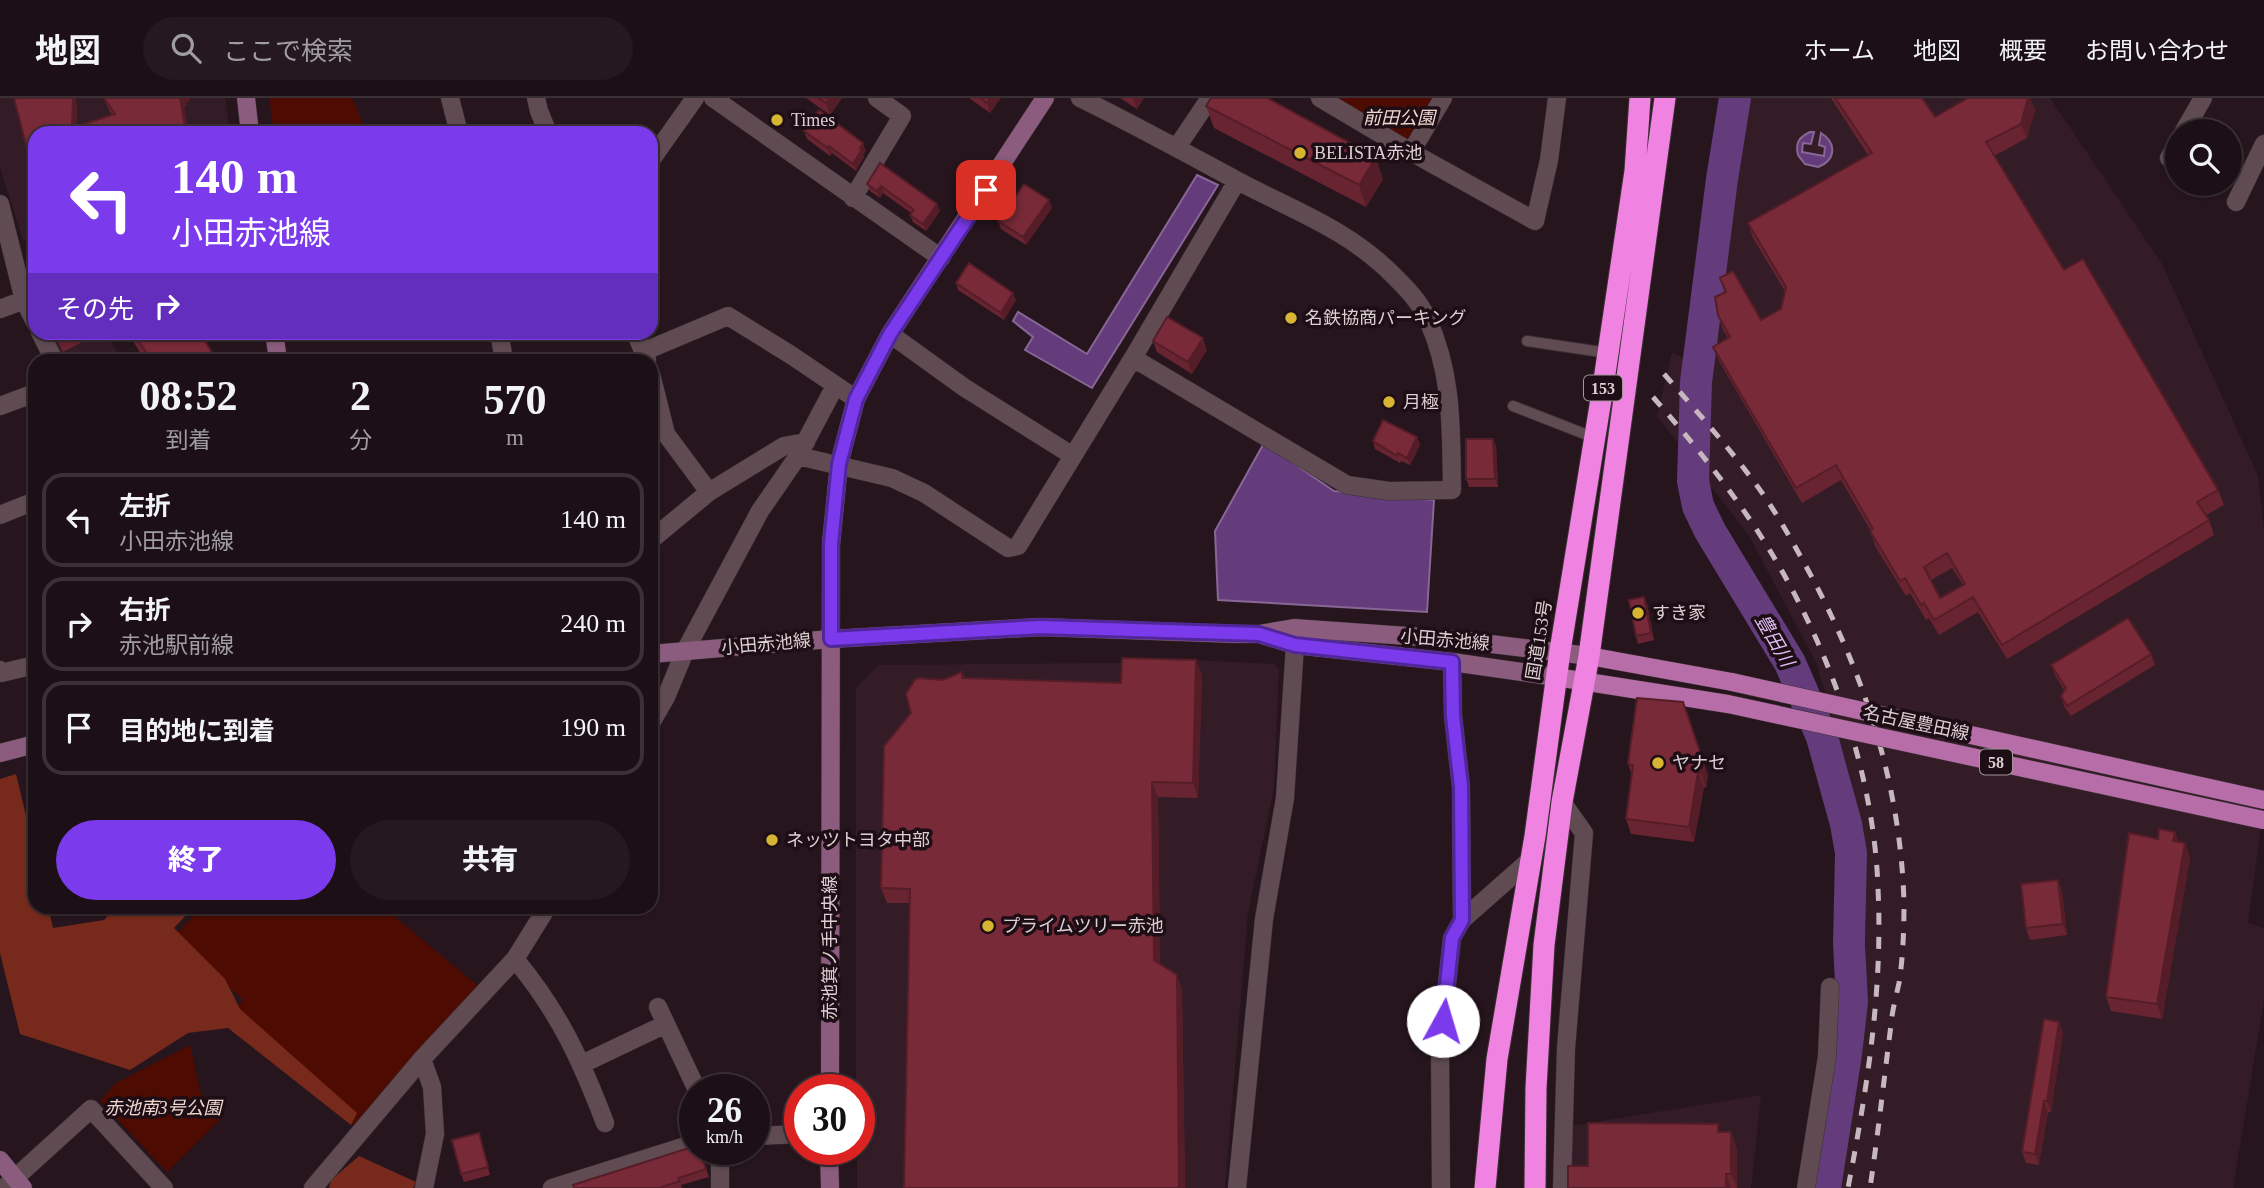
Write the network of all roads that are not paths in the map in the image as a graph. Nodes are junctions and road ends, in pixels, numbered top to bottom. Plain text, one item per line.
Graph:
1 (246, 98) edge
2 (450, 98) edge
3 (536, 98) edge
4 (695, 98) edge
5 (713, 98) edge
6 (877, 98) edge
7 (1045, 98) edge
8 (1080, 98) edge
9 (1210, 98) edge
10 (1320, 98) edge
11 (1443, 98) edge
12 (1558, 98) edge
13 (1640, 98) edge
14 (1665, 98) edge
15 (2203, 98) edge
16 (2191, 119) edge
17 (249, 126) edge
18 (457, 126) edge
19 (545, 126) edge
20 (2264, 144) edge
21 (1177, 147) junction
22 (658, 150) edge
23 (1411, 152) junction
24 (1237, 181) junction
25 (853, 198) junction
26 (2236, 202) dead end
27 (0, 204) edge
28 (941, 258) junction
29 (24, 300) junction
30 (28, 308) edge
31 (0, 309) edge
32 (890, 334) junction
33 (1527, 341) dead end
34 (1608, 353) junction
35 (650, 354) edge
36 (1133, 358) junction
37 (835, 386) junction
38 (28, 396) edge
39 (856, 399) junction
40 (658, 402) edge
41 (0, 406) edge
42 (1513, 406) dead end
43 (1595, 438) junction
44 (802, 449) junction
45 (1073, 456) junction
46 (839, 464) junction
47 (709, 492) junction
48 (28, 504) edge
49 (0, 514) edge
50 (658, 534) edge
51 (1259, 634) junction
52 (831, 639) junction
53 (1295, 645) junction
54 (685, 651) junction
55 (1560, 651) junction
56 (658, 653) edge
57 (1589, 656) junction
58 (1452, 662) junction
59 (28, 667) edge
60 (0, 670) edge
61 (1556, 677) junction
62 (1585, 680) junction
63 (658, 711) edge
64 (28, 746) edge
65 (0, 753) edge
66 (2264, 800) edge
67 (1562, 802) junction
68 (2264, 820) edge
69 (1530, 860) junction
70 (543, 914) edge
71 (1462, 920) junction
72 (515, 959) junction
73 (1829, 987) dead end
74 (657, 1007) dead end
75 (666, 1024) junction
76 (422, 1059) junction
77 (582, 1064) junction
78 (689, 1074) edge
79 (830, 1074) edge
80 (605, 1123) dead end
81 (679, 1148) edge
82 (0, 1160) edge
83 (720, 1165) edge
84 (830, 1165) edge
85 (14, 1185) edge
86 (164, 1188) edge
87 (313, 1188) edge
88 (424, 1188) edge
89 (552, 1188) edge
90 (720, 1188) edge
91 (830, 1188) edge
92 (1237, 1188) edge
93 (1441, 1188) edge
94 (1485, 1188) edge
95 (1535, 1188) edge
96 (1562, 1188) edge
97 (1806, 1188) edge

1 - 17 street
2 - 18 street
3 - 19 street
4 - 22 street
5 - 25 street
6 - 25 street
7 - 28 street, 赤池箕ノ手中央線
8 - 21 street
9 - 21 street
10 - 23 street
11 - 23 street
12 - 23 street
13 - 34 highway, 国道153号 / 153
14 - 57 highway, 153
15 - 16 street
20 - 26 street
21 - 24 street
24 - 36 street
24 - 36 street
25 - 28 street
27 - 29 street
28 - 32 street, 赤池箕ノ手中央線
29 - 30 street
29 - 31 street
32 - 39 street, 赤池箕ノ手中央線
32 - 45 street
33 - 34 lane
34 - 43 highway, 国道153号 / 153
35 - 37 street
36 - 45 street
37 - 39 street
37 - 44 street
38 - 41 street
39 - 46 street, 赤池箕ノ手中央線
40 - 47 street
42 - 43 lane
43 - 55 highway, 国道153号 / 153
44 - 46 street
44 - 47 street
44 - 54 street
45 - 46 street
46 - 52 street, 赤池箕ノ手中央線
47 - 50 street
48 - 49 street
51 - 52 street, 小田赤池線
51 - 53 street, 小田赤池線
51 - 55 street, 小田赤池線
52 - 54 street, 小田赤池線
52 - 79 street, 赤池箕ノ手中央線
53 - 58 street, 小田赤池線
53 - 92 street
54 - 56 street, 小田赤池線
54 - 63 street
55 - 57 street, 小田赤池線
55 - 61 highway, 国道153号 / 153
57 - 62 highway, 153
57 - 66 main road, 名古屋豊田線 / 58, bridge
58 - 61 street, 小田赤池線
58 - 71 street
59 - 60 street
61 - 62 main road, 名古屋豊田線 / 58
61 - 69 highway, 国道153号 / 153
62 - 67 highway, 153
62 - 68 main road, 名古屋豊田線 / 58, bridge
64 - 65 street
67 - 95 highway, 153
67 - 96 street
69 - 71 street
69 - 94 highway, 国道153号 / 153
70 - 72 street
71 - 93 street
72 - 76 street
72 - 77 street
73 - 97 street
74 - 75 street
75 - 77 street
75 - 78 street
76 - 87 street
76 - 88 street
77 - 80 street
81 - 89 street
82 - 85 street
83 - 90 street
84 - 91 street
85 - 86 street

